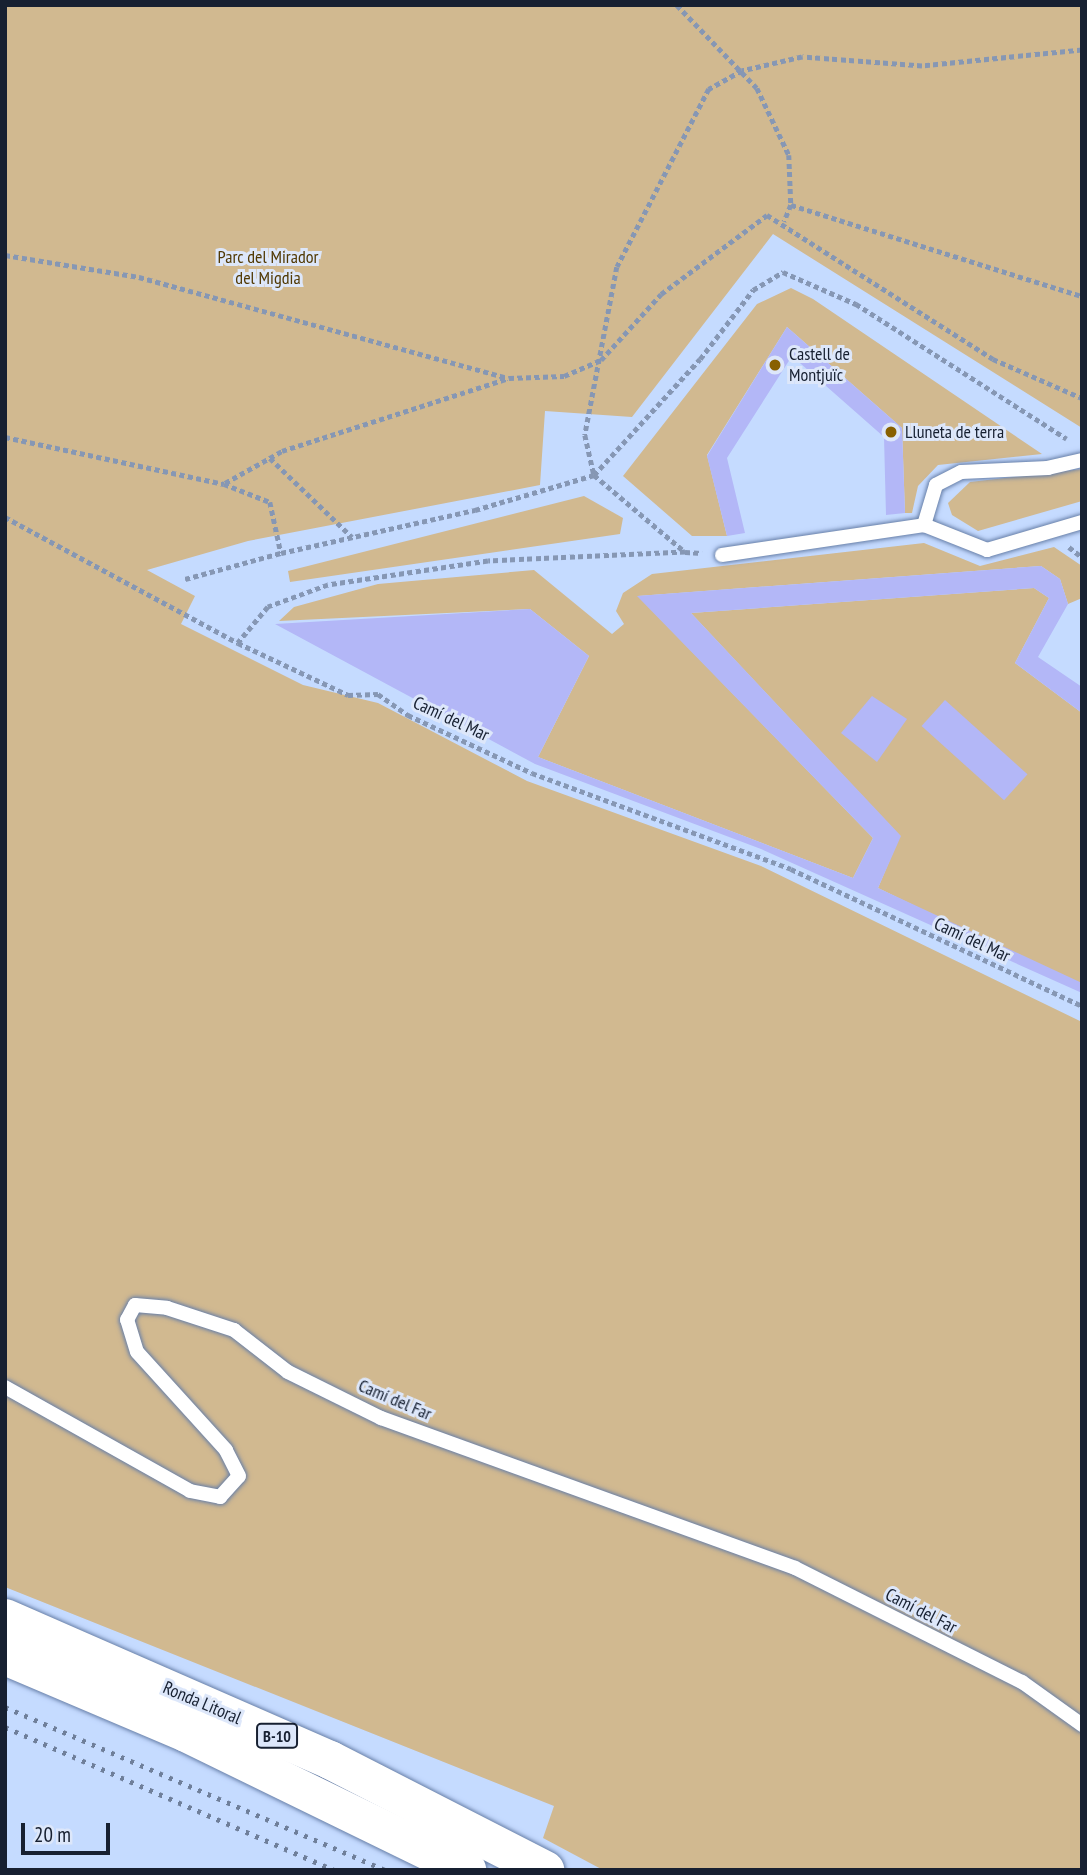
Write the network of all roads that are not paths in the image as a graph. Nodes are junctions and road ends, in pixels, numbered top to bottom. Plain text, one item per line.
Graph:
1 (1082, 460) edge
2 (1082, 522) edge
3 (924, 525) junction
4 (722, 555) dead end
5 (5, 1387) edge
6 (5, 1618) edge
7 (5, 1656) edge
8 (1082, 1724) edge
9 (544, 1869) edge
10 (467, 1870) edge

1 - 3 lane
2 - 3 lane
3 - 4 lane
5 - 8 lane, Camí del Far
6 - 9 highway, Ronda Litoral / B-10
7 - 10 highway, Ronda Litoral / B-10

